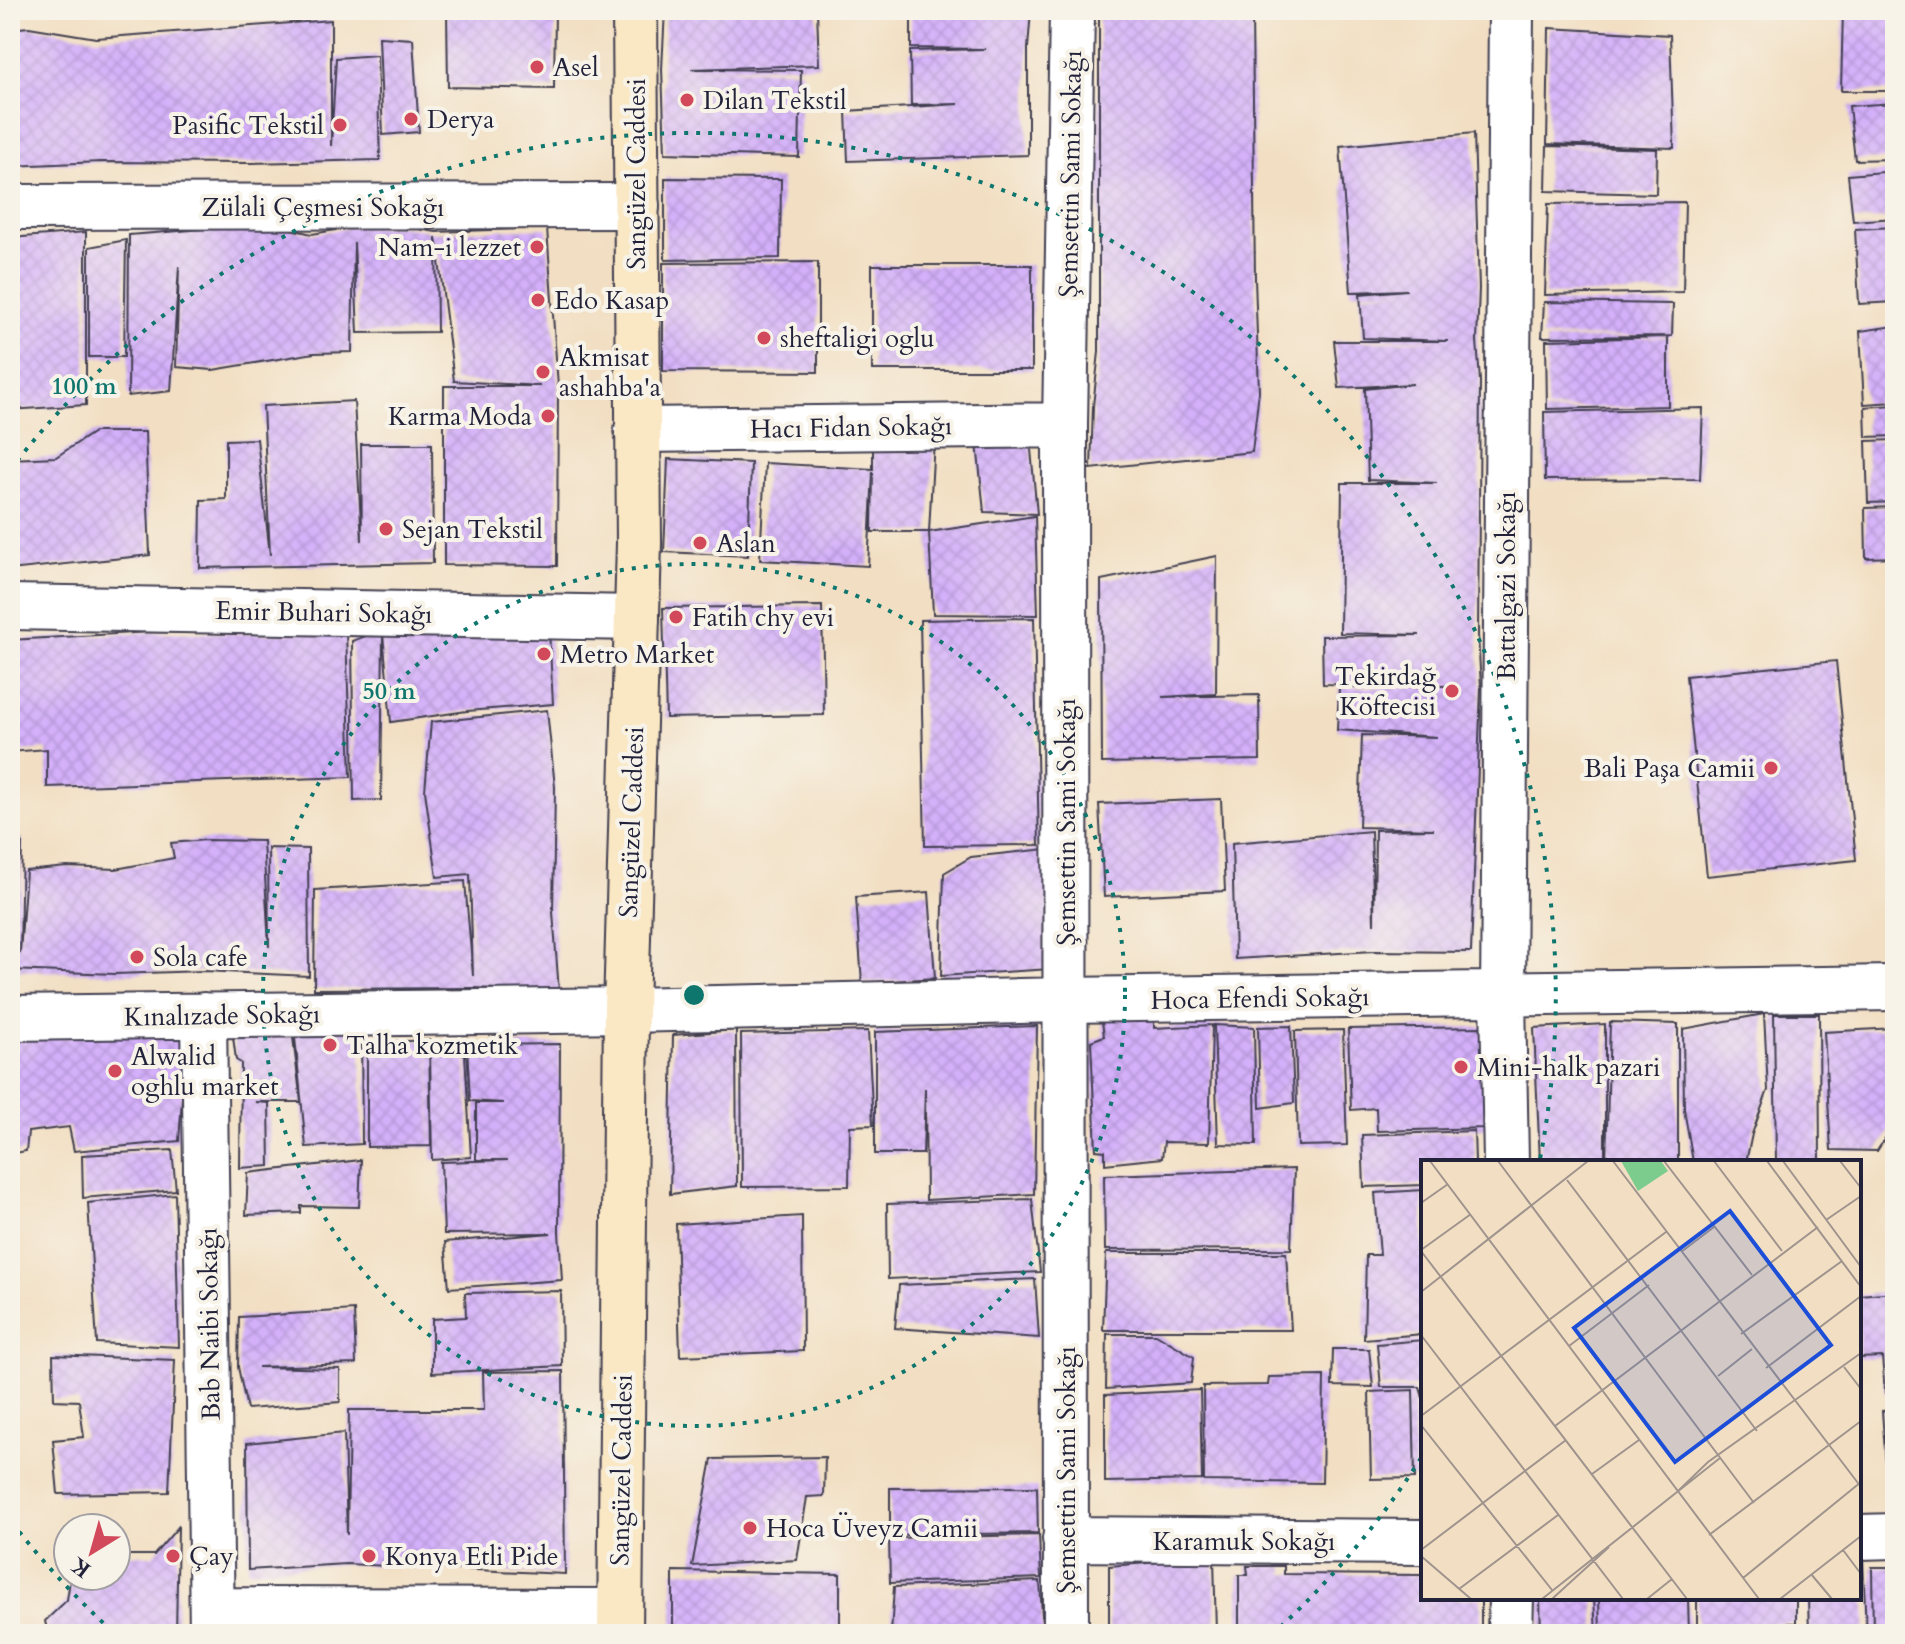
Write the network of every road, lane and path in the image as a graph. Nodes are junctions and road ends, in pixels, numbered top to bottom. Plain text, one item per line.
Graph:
1 (635, 10) edge
2 (1072, 10) edge
3 (1511, 10) edge
4 (637, 206) junction
5 (10, 207) edge
6 (1065, 425) junction
7 (637, 430) junction
8 (10, 607) edge
9 (637, 618) junction
10 (1895, 988) edge
11 (1503, 996) junction
12 (1066, 1000) junction
13 (626, 1010) junction
14 (204, 1015) junction
15 (10, 1018) edge
16 (1506, 1160) edge
17 (1895, 1536) edge
18 (1861, 1537) edge
19 (1065, 1539) junction
20 (1421, 1542) edge
21 (1511, 1600) edge
22 (212, 1622) edge
23 (620, 1622) edge
24 (1066, 1634) edge
25 (1510, 1634) edge

1 - 4 street, Sangüzel Caddesi
2 - 6 street, Şemsettin Sami Sokağı
3 - 11 street, Battalgazi Sokağı
4 - 5 street, Zülali Çeşmesi Sokağı
4 - 7 street, Sangüzel Caddesi
6 - 7 street, Hacı Fidan Sokağı
6 - 12 street, Şemsettin Sami Sokağı
7 - 9 street, Sangüzel Caddesi
8 - 9 street, Emir Buhari Sokağı
9 - 13 street, Sangüzel Caddesi
10 - 11 street, Hoca Efendi Sokağı
11 - 12 street, Hoca Efendi Sokağı
11 - 16 street, Battalgazi Sokağı
12 - 13 street, Hoca Efendi Sokağı
12 - 19 street, Şemsettin Sami Sokağı
13 - 14 street, Kınalızade Sokağı
13 - 23 street, Sangüzel Caddesi
14 - 15 street, Kınalızade Sokağı
14 - 22 street, Bab Naibi Sokağı
17 - 18 street
19 - 20 street, Karamuk Sokağı
19 - 24 street, Şemsettin Sami Sokağı
21 - 25 street
22 - 23 street

